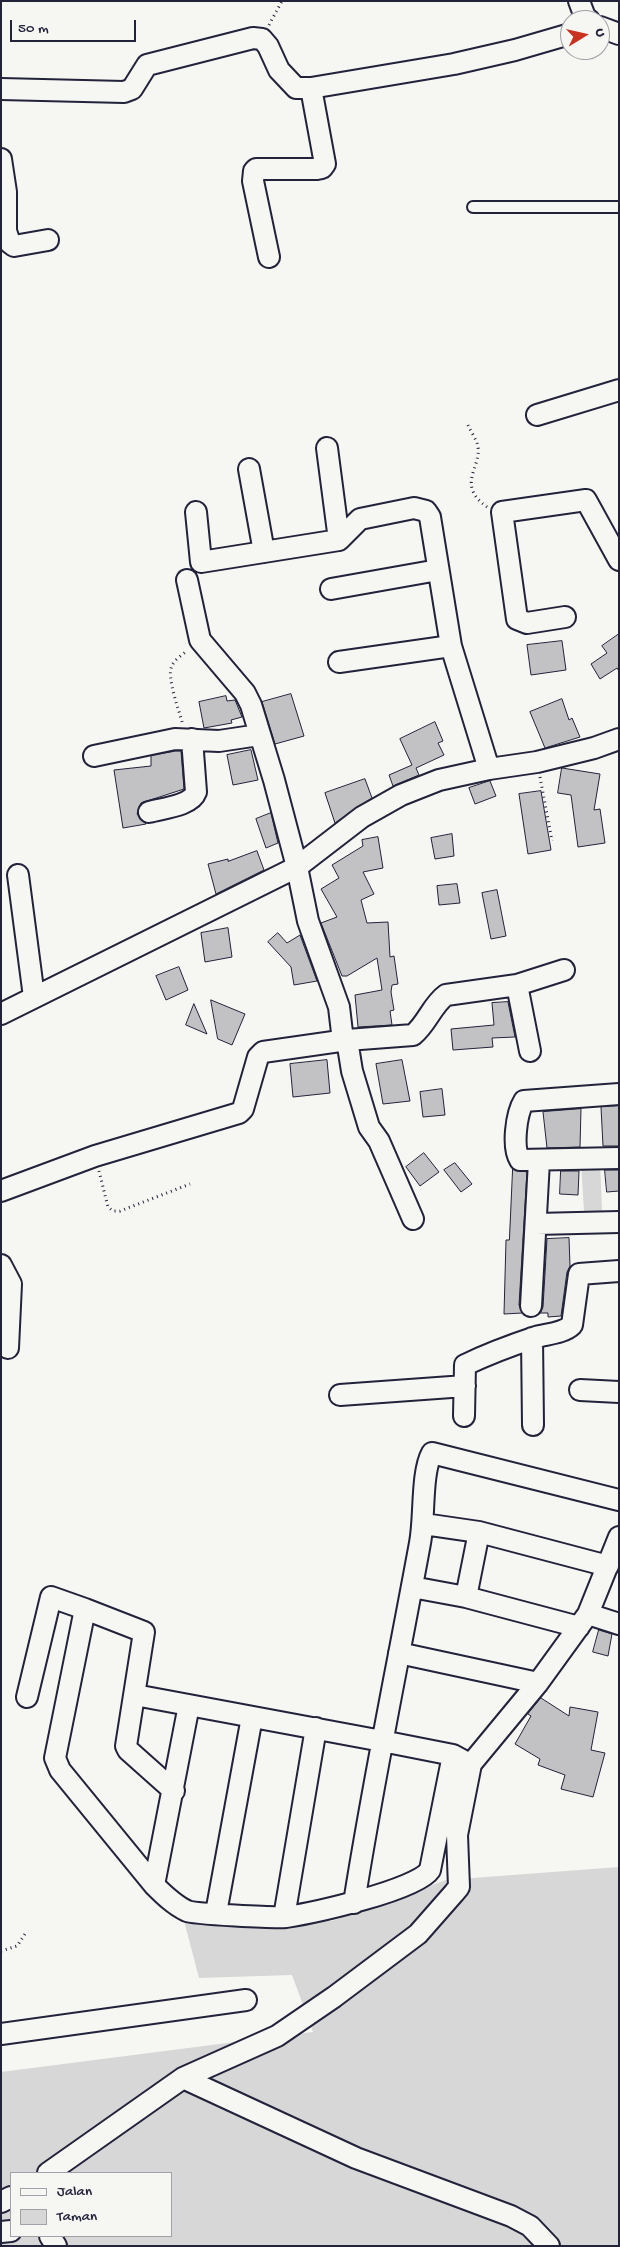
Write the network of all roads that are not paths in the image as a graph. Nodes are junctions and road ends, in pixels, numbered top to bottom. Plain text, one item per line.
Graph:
1 (560, 37) edge
2 (311, 88) junction
3 (1, 89) edge
4 (1, 158) edge
5 (473, 207) dead end
6 (619, 207) edge
7 (4, 232) edge
8 (48, 240) dead end
9 (269, 257) dead end
10 (619, 390) edge
11 (537, 415) dead end
12 (327, 448) dead end
13 (249, 469) dead end
14 (196, 512) dead end
15 (339, 540) junction
16 (264, 552) junction
17 (619, 560) edge
18 (438, 570) junction
19 (187, 580) dead end
20 (331, 589) dead end
21 (564, 617) dead end
22 (451, 646) junction
23 (339, 662) dead end
24 (259, 734) junction
25 (189, 739) junction
26 (619, 739) edge
27 (94, 756) dead end
28 (489, 769) junction
29 (149, 812) dead end
30 (297, 867) junction
31 (18, 875) dead end
32 (564, 970) dead end
33 (517, 985) junction
34 (34, 997) junction
35 (1, 1014) edge
36 (345, 1040) junction
37 (530, 1051) dead end
38 (619, 1094) edge
39 (619, 1158) edge
40 (539, 1161) junction
41 (1, 1192) edge
42 (413, 1219) dead end
43 (619, 1222) edge
44 (536, 1224) junction
45 (1, 1265) edge
46 (619, 1271) edge
47 (531, 1306) dead end
48 (532, 1338) junction
49 (8, 1348) dead end
50 (465, 1386) junction
51 (580, 1390) dead end
52 (619, 1392) edge
53 (340, 1396) dead end
54 (464, 1416) dead end
55 (533, 1425) dead end
56 (619, 1500) edge
57 (424, 1524) junction
58 (479, 1532) junction
59 (618, 1541) edge
60 (608, 1566) junction
61 (412, 1587) junction
62 (466, 1597) junction
63 (85, 1609) junction
64 (583, 1620) junction
65 (619, 1624) edge
66 (399, 1652) junction
67 (538, 1683) junction
68 (134, 1695) junction
69 (27, 1697) dead end
70 (189, 1706) junction
71 (252, 1717) junction
72 (316, 1728) junction
73 (382, 1741) junction
74 (453, 1755) junction
75 (471, 1764) junction
76 (174, 1791) junction
77 (154, 1885) junction
78 (354, 1903) junction
79 (216, 1914) junction
80 (284, 1917) junction
81 (246, 2000) dead end
82 (1, 2034) edge
83 (183, 2078) junction
84 (49, 2172) edge
85 (549, 2246) edge

1 - 2 street
2 - 3 street
2 - 9 street
4 - 7 street
5 - 6 lane
7 - 8 street
10 - 11 street
12 - 15 street
13 - 16 street
14 - 16 street
15 - 16 street
15 - 18 street
17 - 21 street
18 - 20 street
18 - 22 street
19 - 24 street
22 - 23 street
22 - 28 street
24 - 25 street
24 - 30 street
25 - 27 street
25 - 29 street
26 - 28 street
28 - 30 street
30 - 34 street
30 - 36 street
31 - 34 street
32 - 33 street
33 - 36 street
33 - 37 street
34 - 35 street
36 - 41 street
36 - 42 street
38 - 40 street
39 - 40 street
40 - 44 street
43 - 44 street
44 - 47 street
45 - 49 street
46 - 48 street
48 - 50 street
48 - 55 street
50 - 53 street
50 - 54 street
51 - 52 street
56 - 57 street
57 - 58 street
57 - 61 street
58 - 60 street
58 - 62 street
59 - 60 street
60 - 64 street
61 - 62 street
61 - 66 street
62 - 64 street
63 - 68 street
63 - 69 street
63 - 77 street
64 - 65 street
64 - 67 street
66 - 67 street
66 - 73 street
67 - 75 street
68 - 70 street
68 - 76 street
70 - 71 street
70 - 76 street
71 - 72 street
71 - 79 street
72 - 73 street
72 - 80 street
73 - 74 street
73 - 78 street
74 - 75 street
74 - 78 street
75 - 83 street
76 - 77 street
77 - 79 street
78 - 80 street
79 - 80 street
81 - 82 street
83 - 84 street
83 - 85 street

